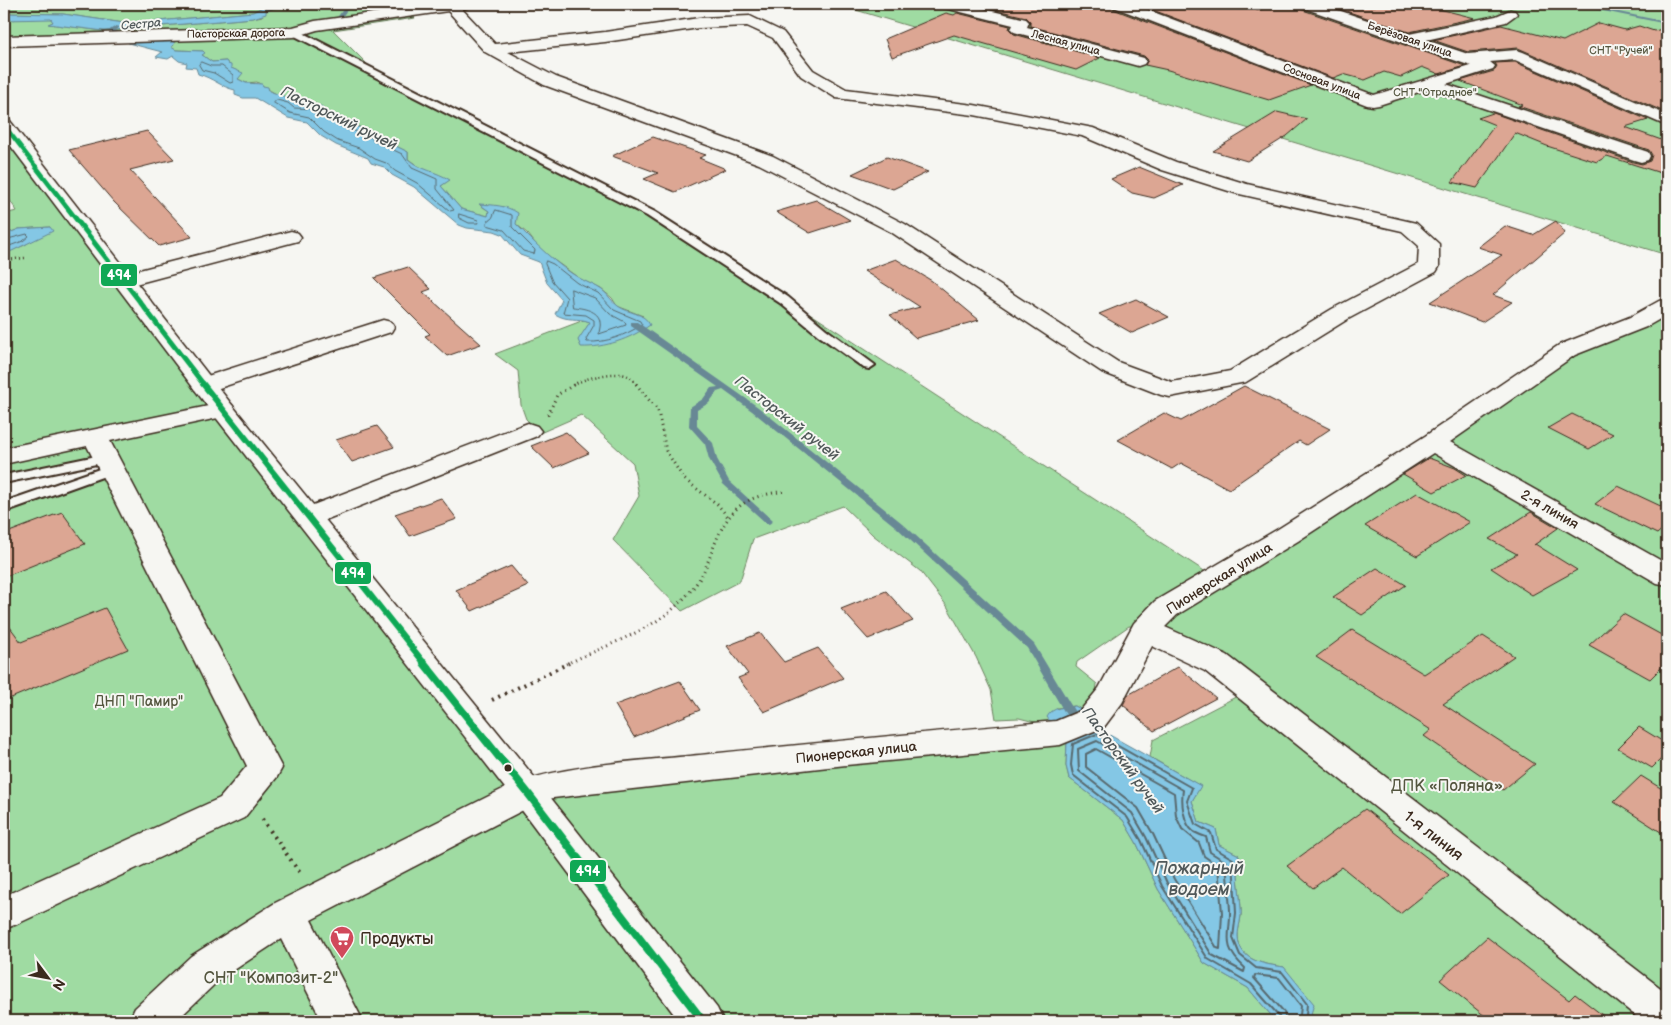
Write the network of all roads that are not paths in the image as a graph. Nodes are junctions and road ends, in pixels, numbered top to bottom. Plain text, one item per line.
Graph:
1 (946, 4) edge
2 (1119, 4) edge
3 (1306, 4) edge
4 (458, 5) edge
5 (1510, 14) dead end
6 (294, 32) junction
7 (1408, 39) junction
8 (4, 41) edge
9 (491, 49) junction
10 (1468, 59) junction
11 (1138, 61) dead end
12 (1487, 66) joint
13 (1429, 84) junction
14 (1667, 121) edge
15 (4, 125) edge
16 (1641, 156) dead end
17 (291, 237) dead end
18 (124, 281) junction
19 (1660, 318) edge
20 (383, 327) dead end
21 (870, 365) dead end
22 (204, 385) junction
23 (224, 410) junction
24 (528, 431) road end
25 (1432, 442) junction
26 (104, 455) junction
27 (4, 456) edge
28 (4, 479) edge
29 (4, 507) edge
30 (310, 516) junction
31 (1667, 576) edge
32 (1145, 630) junction
33 (528, 792) junction
34 (303, 906) junction
35 (4, 913) edge
36 (1667, 1018) edge
37 (149, 1021) edge
38 (343, 1021) edge
39 (703, 1021) edge

1 - 11 street, Лесная улица
2 - 13 street, Сосновая улица
3 - 7 street, Берёзовая улица
4 - 6 street, Пасторская дорога
4 - 9 street
5 - 7 street
6 - 8 street, Пасторская дорога
6 - 21 lane
7 - 10 street, Берёзовая улица
9 - 9 street
10 - 12 street, Берёзовая улица
10 - 14 street
12 - 13 street, Сосновая улица
13 - 16 street
15 - 18 street
17 - 18 street
18 - 22 street
19 - 25 street, Пионерская улица
20 - 22 street
22 - 23 street
23 - 26 street
23 - 30 street
24 - 30 street
25 - 31 street, 2-я линия
25 - 32 street, Пионерская улица
26 - 27 street
26 - 28 lane
26 - 29 lane
26 - 35 street
30 - 33 street
32 - 33 street, Пионерская улица
32 - 36 street, 1-я линия
33 - 34 street, Пионерская улица
33 - 39 street
34 - 37 street, Пионерская улица
34 - 38 street

